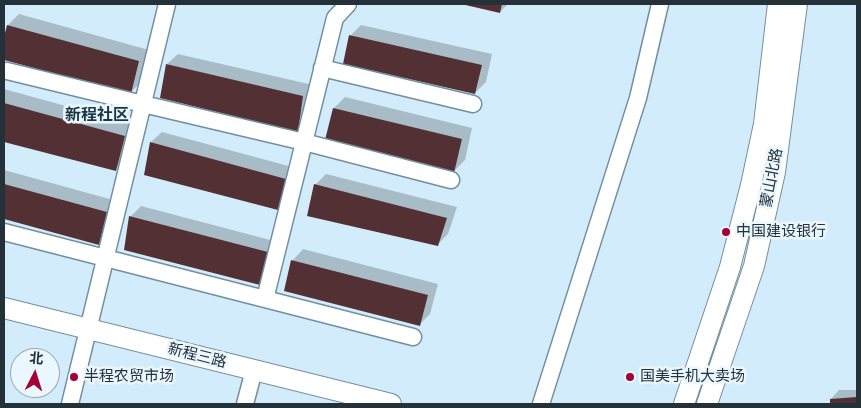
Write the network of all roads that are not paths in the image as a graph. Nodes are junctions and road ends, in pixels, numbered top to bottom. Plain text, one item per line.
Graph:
1 (167, 4) edge
2 (348, 4) edge
3 (660, 4) edge
4 (778, 4) edge
5 (797, 4) edge
6 (322, 68) junction
7 (7, 71) dead end
8 (143, 104) junction
9 (473, 104) dead end
10 (304, 142) junction
11 (451, 180) dead end
12 (4, 232) edge
13 (106, 258) junction
14 (265, 299) junction
15 (4, 308) edge
16 (89, 329) junction
17 (413, 337) dead end
18 (254, 370) junction
19 (70, 404) edge
20 (245, 404) edge
21 (391, 404) edge
22 (541, 404) edge
23 (684, 404) edge
24 (707, 404) edge

1 - 8 street
2 - 6 street
3 - 22 street
4 - 23 main road
5 - 24 main road, 蒙山北路
6 - 9 street
6 - 10 street
7 - 8 street
8 - 10 street
8 - 13 street
10 - 11 street
10 - 14 street
12 - 13 street
13 - 14 street
13 - 16 street
14 - 17 street
15 - 16 main road, 新程三路
16 - 18 main road, 新程三路
16 - 19 street
18 - 20 street
18 - 21 main road, 新程三路

